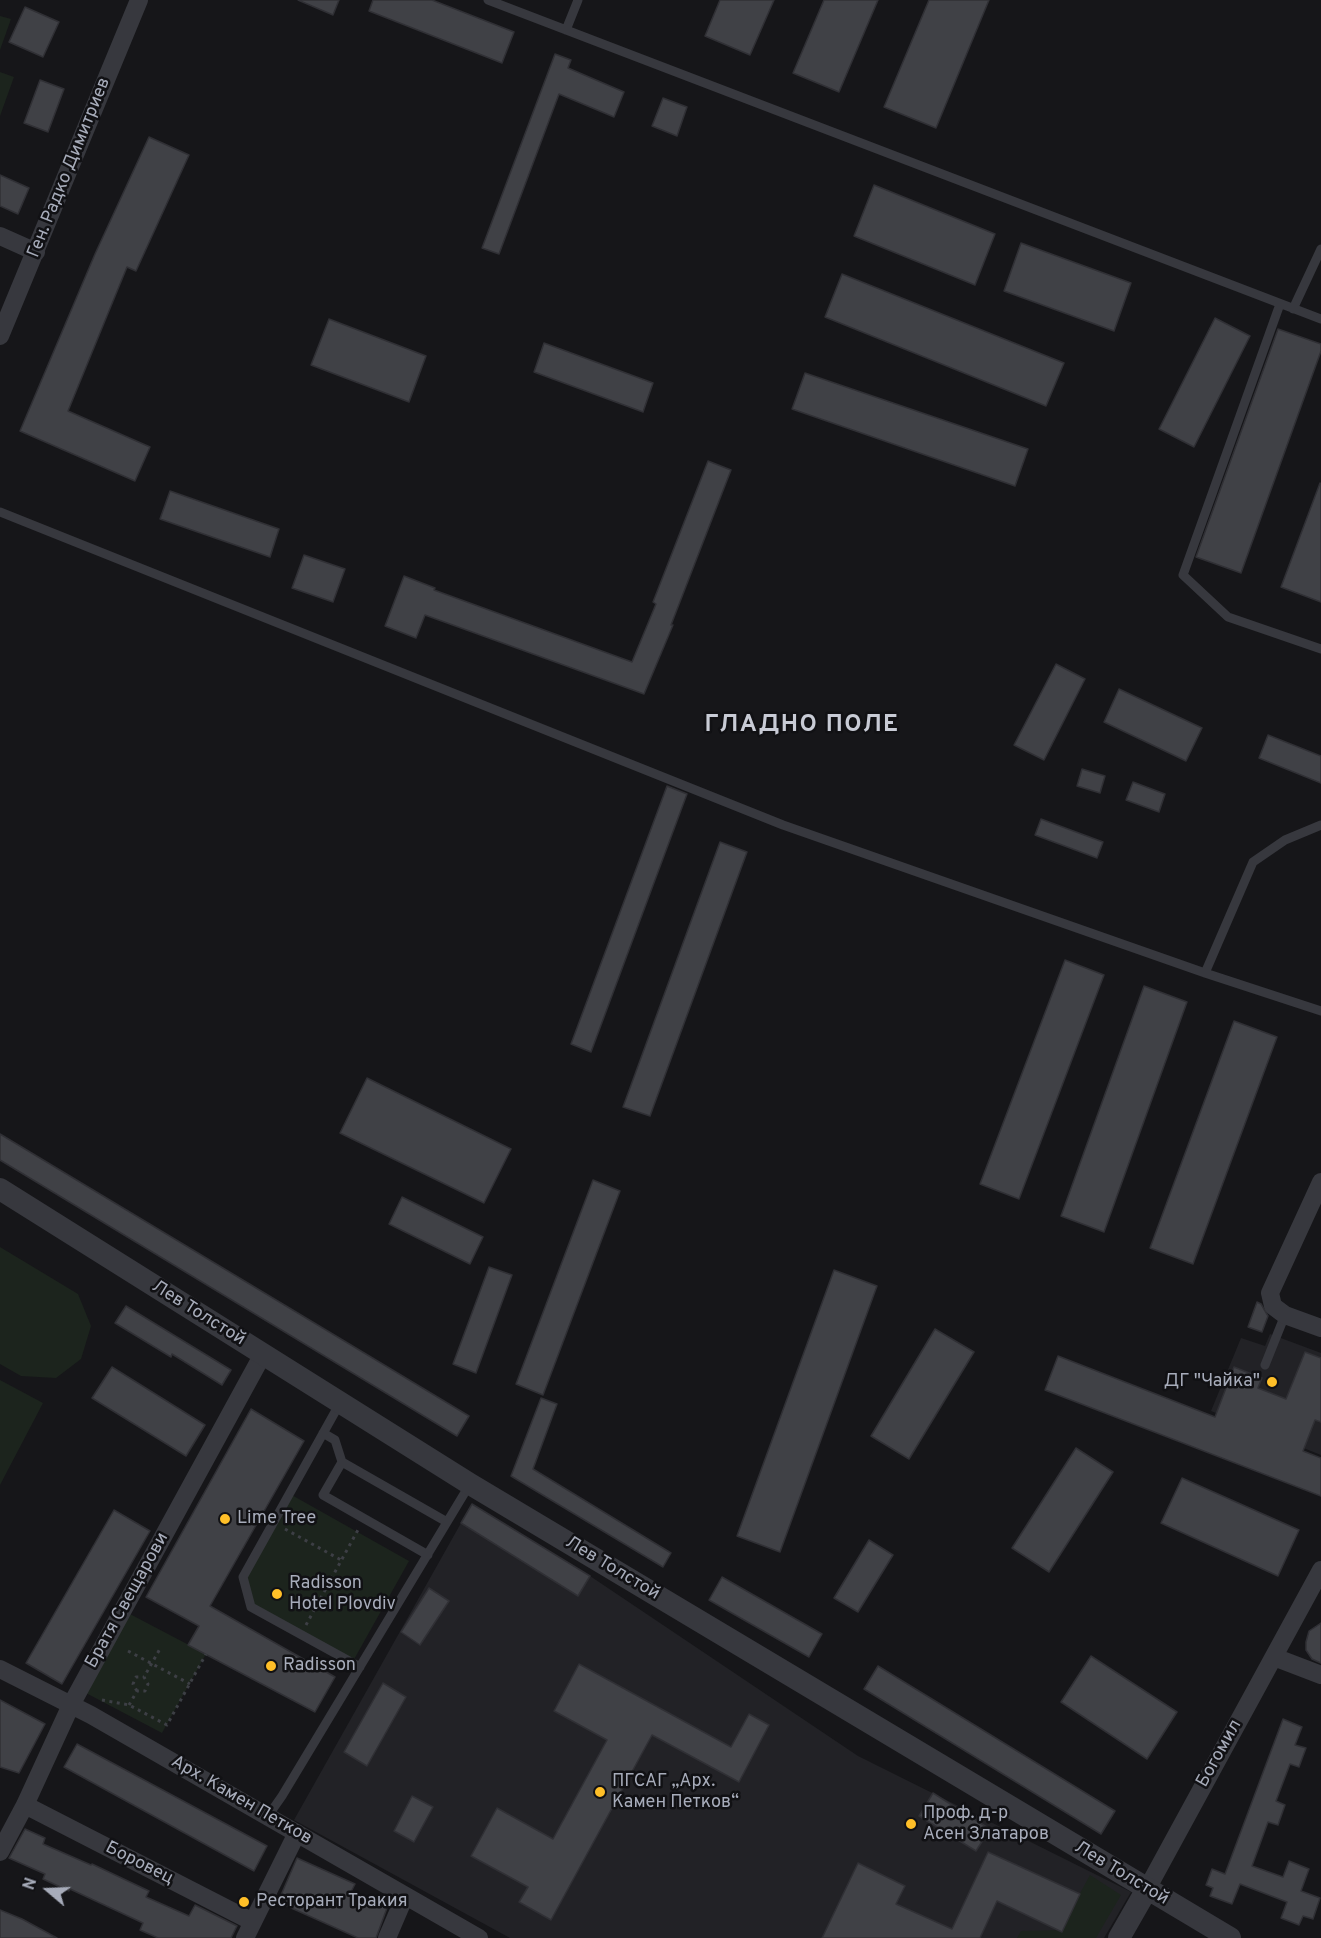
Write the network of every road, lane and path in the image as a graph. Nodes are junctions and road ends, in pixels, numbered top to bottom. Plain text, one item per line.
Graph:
1 (139, 0) edge
2 (488, 0) edge
3 (578, 0) edge
4 (566, 30) junction
5 (0, 236) edge
6 (1321, 249) edge
7 (36, 252) junction
8 (1280, 304) junction
9 (1293, 309) junction
10 (1321, 320) edge
11 (0, 336) edge
12 (0, 512) edge
13 (1321, 649) edge
14 (1321, 825) edge
15 (1204, 973) junction
16 (1321, 1011) edge
17 (1321, 1182) edge
18 (0, 1189) edge
19 (1284, 1315) junction
20 (1321, 1328) edge
21 (263, 1354) junction
22 (1265, 1365) dead end
23 (340, 1403) junction
24 (323, 1433) junction
25 (342, 1462) junction
26 (470, 1484) junction
27 (364, 1518) junction
28 (447, 1522) junction
29 (273, 1523) junction
30 (428, 1555) junction
31 (341, 1560) junction
32 (1321, 1570) edge
33 (300, 1634) junction
34 (161, 1647) dead end
35 (128, 1651) dead end
36 (206, 1654) dead end
37 (1274, 1657) junction
38 (152, 1663) junction
39 (360, 1667) junction
40 (0, 1669) edge
41 (1321, 1676) edge
42 (144, 1677) junction
43 (189, 1684) junction
44 (137, 1691) junction
45 (129, 1705) junction
46 (71, 1706) junction
47 (91, 1715) junction
48 (25, 1805) junction
49 (268, 1816) junction
50 (297, 1833) junction
51 (0, 1852) edge
52 (1147, 1889) junction
53 (405, 1896) junction
54 (249, 1930) edge
55 (387, 1938) edge
56 (478, 1938) edge
57 (1119, 1938) edge
58 (1230, 1938) edge

1 - 7 street, Ген. Радко Димитриев
2 - 4 lane
3 - 4 lane
4 - 8 lane
5 - 7 street
6 - 9 lane
7 - 11 street, Ген. Радко Димитриев
8 - 9 lane
8 - 13 lane
9 - 10 lane
12 - 15 lane
14 - 15 lane
15 - 16 lane
17 - 19 street
18 - 21 street, Лев Толстой
19 - 20 street
19 - 22 lane
21 - 23 street, Лев Толстой
21 - 46 street, Братя Свещарови
23 - 24 lane
23 - 26 street, Лев Толстой
24 - 25 lane
24 - 29 lane
25 - 27 lane
25 - 28 lane
26 - 28 lane
26 - 52 street, Лев Толстой
27 - 30 lane
27 - 31 path
28 - 30 lane
29 - 31 path
29 - 33 lane
30 - 39 lane
31 - 33 path
32 - 37 street, Богомил
33 - 39 lane
34 - 38 path
35 - 38 path
36 - 43 path
37 - 41 street
37 - 52 street, Богомил
38 - 42 path
38 - 43 path
39 - 49 lane
40 - 46 street, Арх. Камен Петков
42 - 44 path
42 - 44 path
43 - 45 path
44 - 45 path
45 - 47 path
46 - 47 street, Арх. Камен Петков
46 - 48 street, Братя Свещарови
47 - 49 street, Арх. Камен Петков
48 - 51 street, Братя Свещарови
48 - 54 street, Боровец
49 - 50 street, Арх. Камен Петков
50 - 53 street, Арх. Камен Петков
50 - 54 street
52 - 57 street, Богомил
52 - 58 street, Лев Толстой
53 - 55 street
53 - 56 street, Арх. Камен Петков

